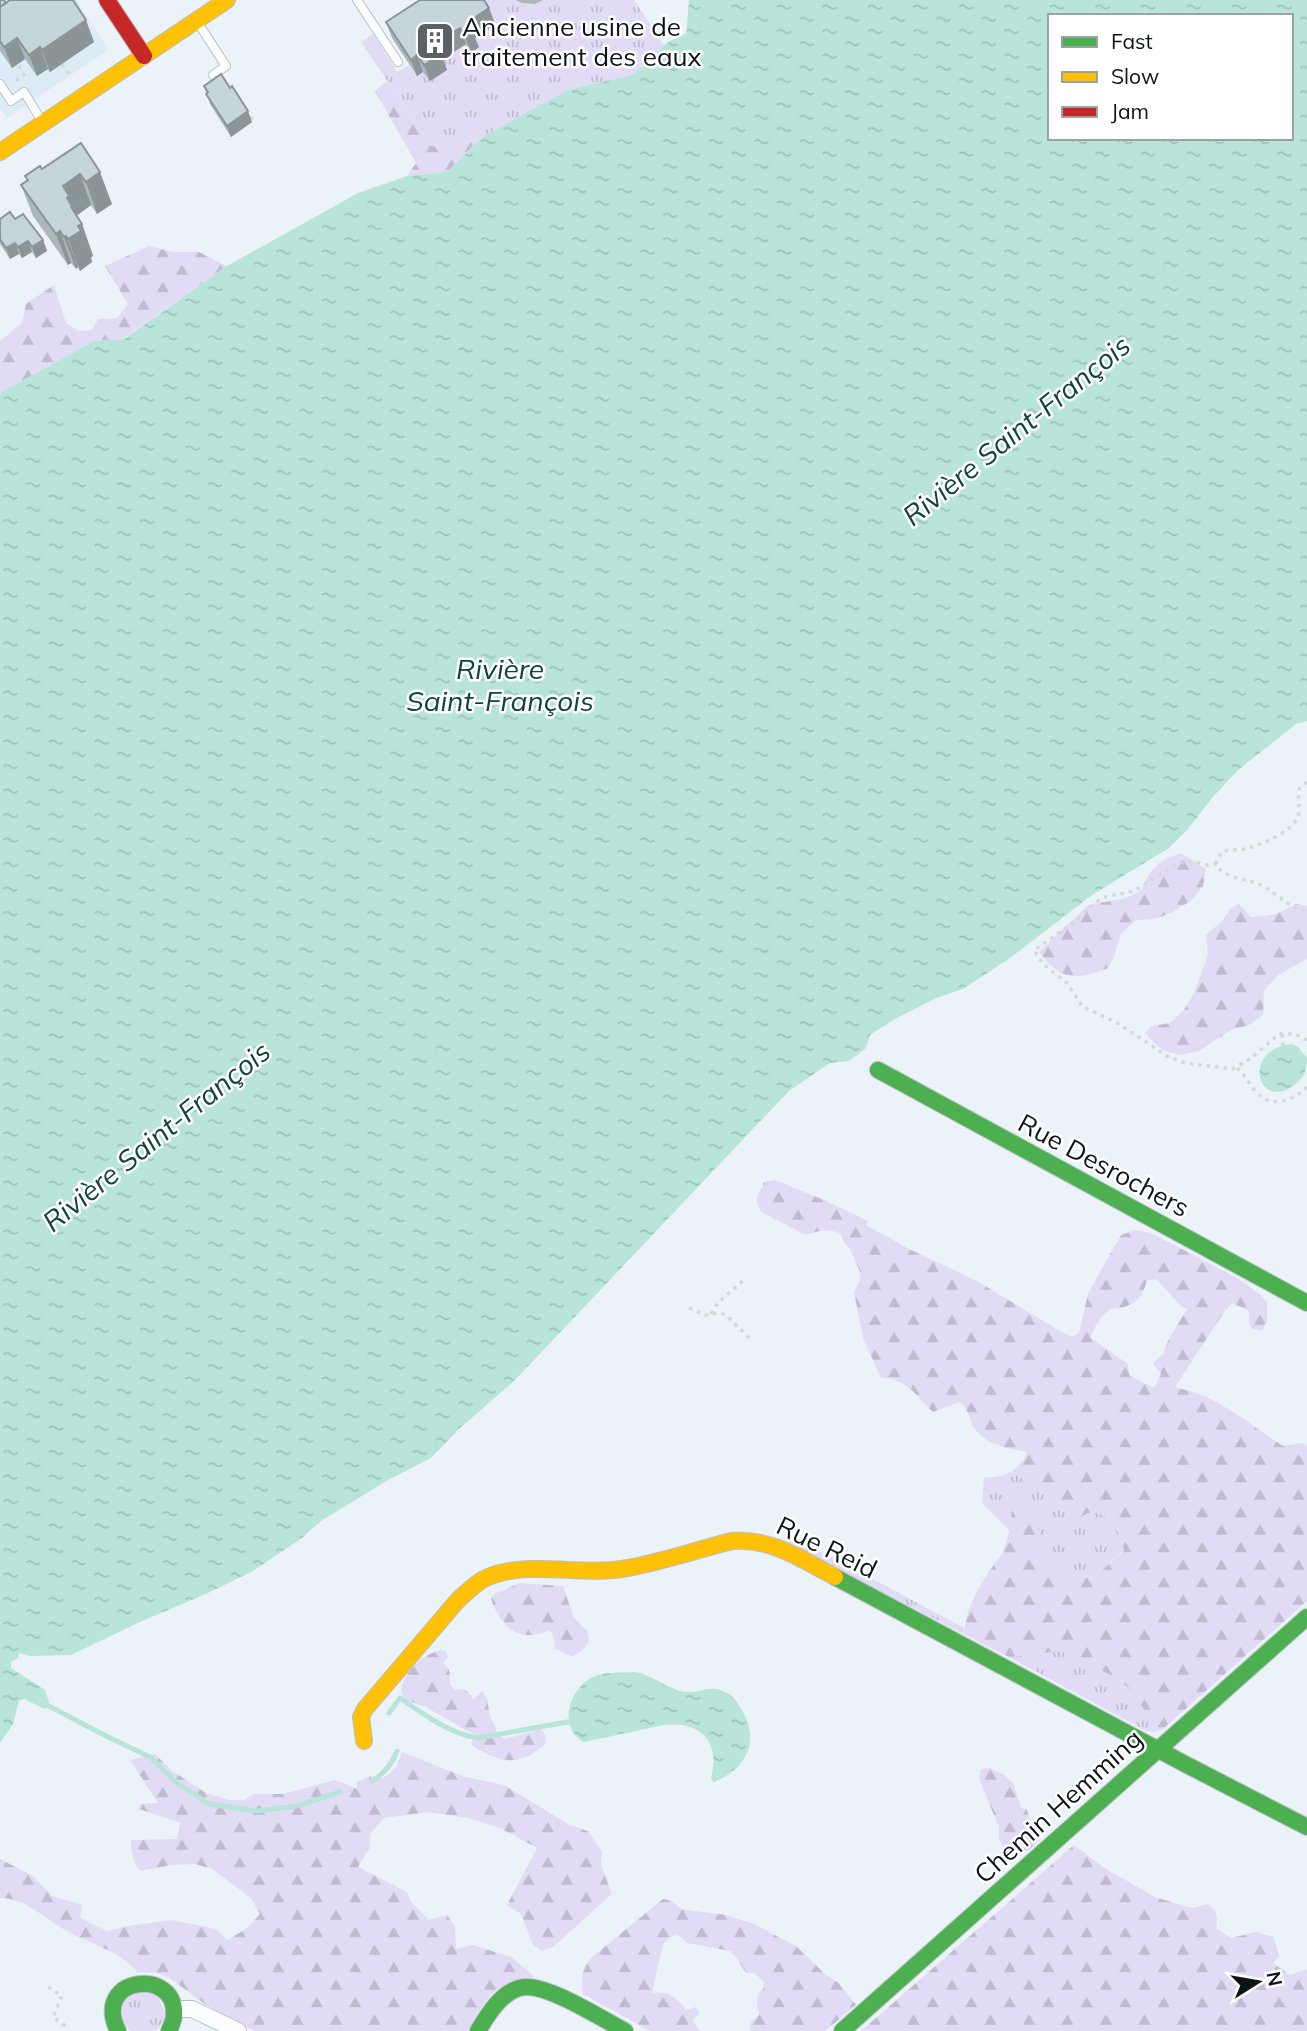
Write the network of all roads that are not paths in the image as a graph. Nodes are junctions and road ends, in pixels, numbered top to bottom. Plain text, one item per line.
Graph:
1 (107, 0) edge
2 (227, 0) edge
3 (357, 0) edge
4 (196, 20) junction
5 (391, 29) edge
6 (381, 36) junction
7 (144, 56) junction
8 (398, 62) dead end
9 (213, 75) dead end
10 (2, 86) edge
11 (43, 123) junction
12 (0, 152) edge
13 (878, 1070) dead end
14 (1307, 1303) edge
15 (1307, 1617) edge
16 (364, 1741) dead end
17 (1158, 1750) junction
18 (1307, 1827) edge
19 (174, 2009) junction
20 (118, 2031) edge
21 (169, 2031) edge
22 (238, 2031) edge
23 (478, 2031) edge
24 (625, 2031) edge
25 (842, 2031) edge

1 - 7 street
2 - 4 street
3 - 6 lane
4 - 7 street
4 - 9 lane
5 - 6 lane
6 - 8 lane
7 - 11 street
10 - 11 lane
11 - 12 street
13 - 14 street, Rue Desrochers
15 - 17 street, Chemin Hemming
16 - 17 street, Rue Reid
17 - 18 street, Rue Reid
17 - 25 street, Chemin Hemming
19 - 20 street
19 - 21 street
19 - 22 street
23 - 24 street

